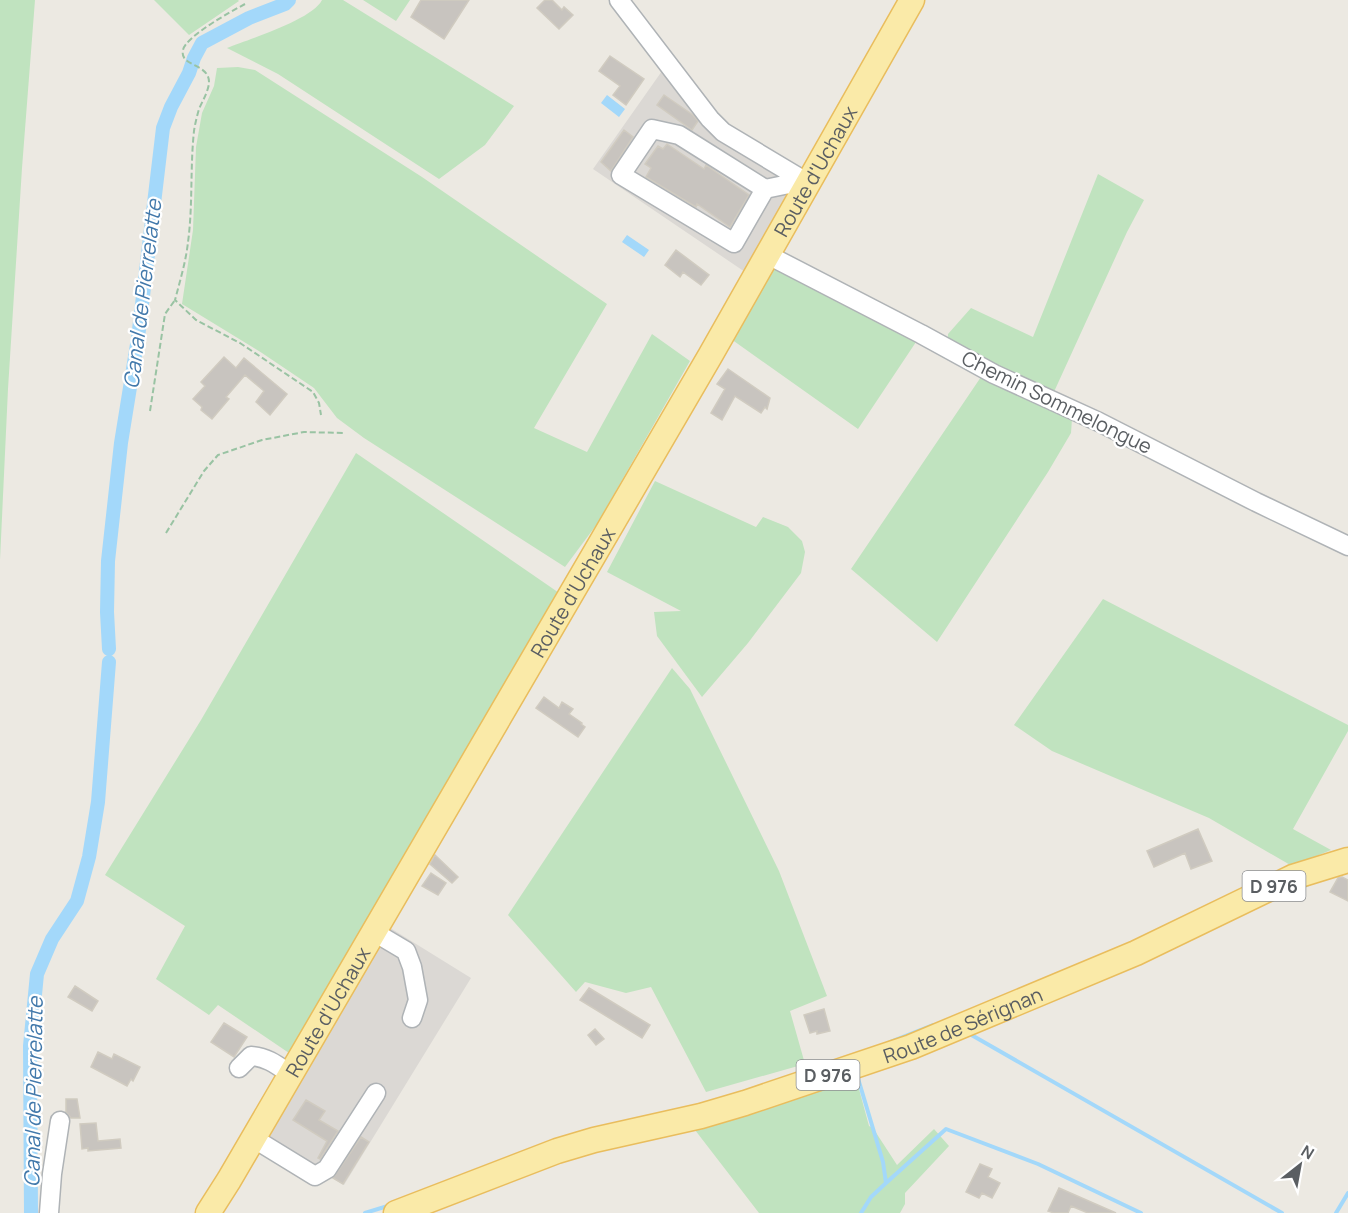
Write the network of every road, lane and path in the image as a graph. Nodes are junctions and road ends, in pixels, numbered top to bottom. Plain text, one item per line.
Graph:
1 (620, 0) edge
2 (912, 0) edge
3 (245, 4) dead end
4 (634, 8) edge
5 (806, 185) junction
6 (765, 189) junction
7 (768, 255) junction
8 (175, 300) junction
9 (150, 411) dead end
10 (321, 415) dead end
11 (343, 433) dead end
12 (166, 533) dead end
13 (1348, 546) edge
14 (1348, 860) edge
15 (374, 932) junction
16 (412, 1018) dead end
17 (239, 1068) dead end
18 (290, 1074) junction
19 (376, 1094) dead end
20 (60, 1121) dead end
21 (253, 1138) junction
22 (229, 1180) junction
23 (49, 1213) edge
24 (208, 1213) edge
25 (223, 1213) edge
26 (396, 1213) edge

1 - 4 street
2 - 5 main road, Route d'Uchaux
3 - 8 path
4 - 5 street
5 - 6 street
5 - 7 main road, Route d'Uchaux
6 - 6 street
7 - 13 street, Chemin Sommelongue
7 - 15 main road, Route d'Uchaux
8 - 9 path
8 - 10 path
11 - 12 path
14 - 26 main road, Route de Sérignan / D 976
15 - 16 street
15 - 18 main road, Route d'Uchaux
17 - 18 street
18 - 21 main road, Route d'Uchaux
19 - 21 street
20 - 23 street
21 - 22 main road, Route d'Uchaux
22 - 24 main road, Route d'Uchaux
22 - 25 main road, Route d'Uchaux

